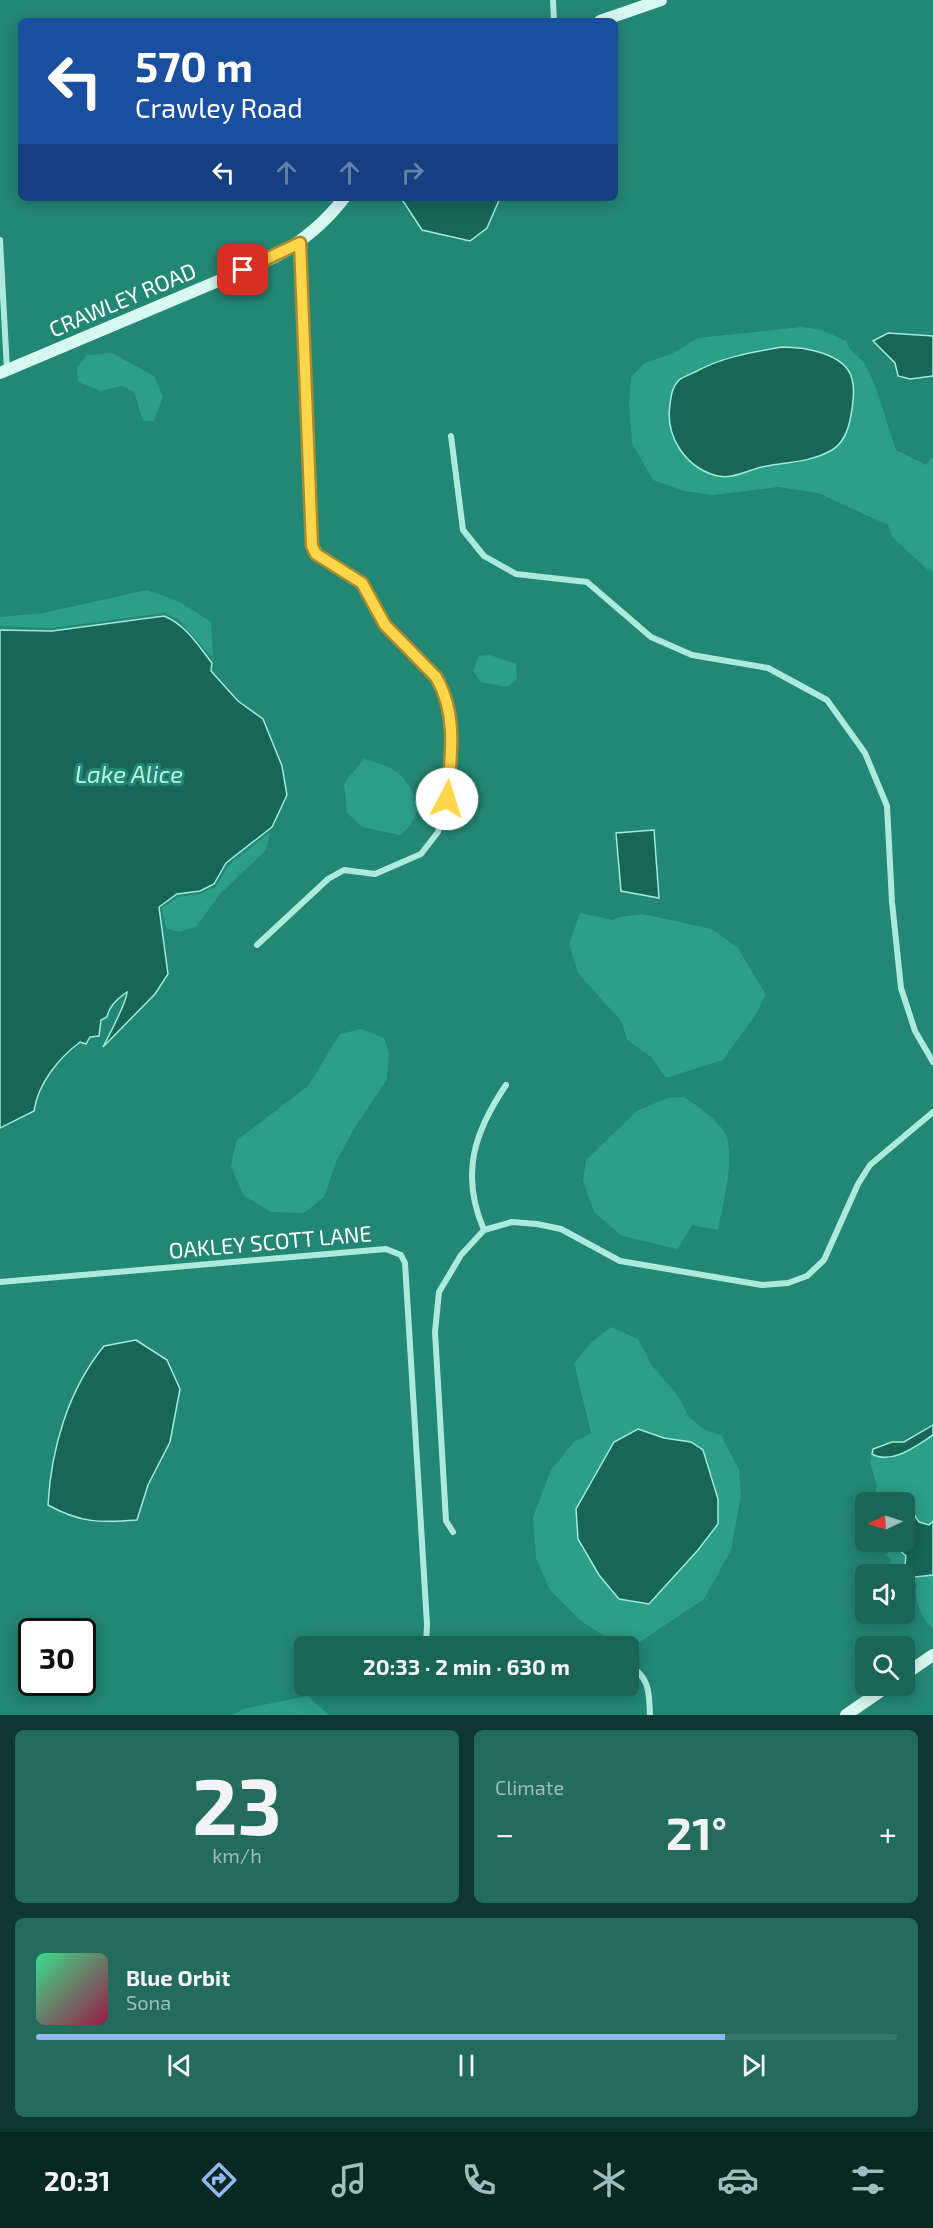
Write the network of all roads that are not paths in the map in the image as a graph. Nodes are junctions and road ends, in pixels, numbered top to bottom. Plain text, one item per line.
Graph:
1 (553, 0) edge
2 (661, 0) edge
3 (554, 18) edge
4 (609, 18) edge
5 (342, 201) edge
6 (0, 240) edge
7 (300, 243) junction
8 (4, 372) edge
9 (451, 436) dead end
10 (256, 945) dead end
11 (933, 1062) edge
12 (506, 1085) dead end
13 (933, 1112) edge
14 (484, 1230) junction
15 (0, 1282) edge
16 (453, 1532) dead end
17 (427, 1636) edge
18 (933, 1655) edge
19 (915, 1667) edge
20 (639, 1671) edge
21 (874, 1696) edge
22 (650, 1715) edge
23 (846, 1715) edge

1 - 3 street
2 - 4 street
5 - 7 street, CRAWLEY ROAD
6 - 8 street
7 - 8 street, CRAWLEY ROAD
7 - 10 street
9 - 11 street
12 - 14 street
13 - 14 street
14 - 16 street
15 - 17 street, OAKLEY SCOTT LANE
18 - 19 street
20 - 22 street
21 - 23 street

